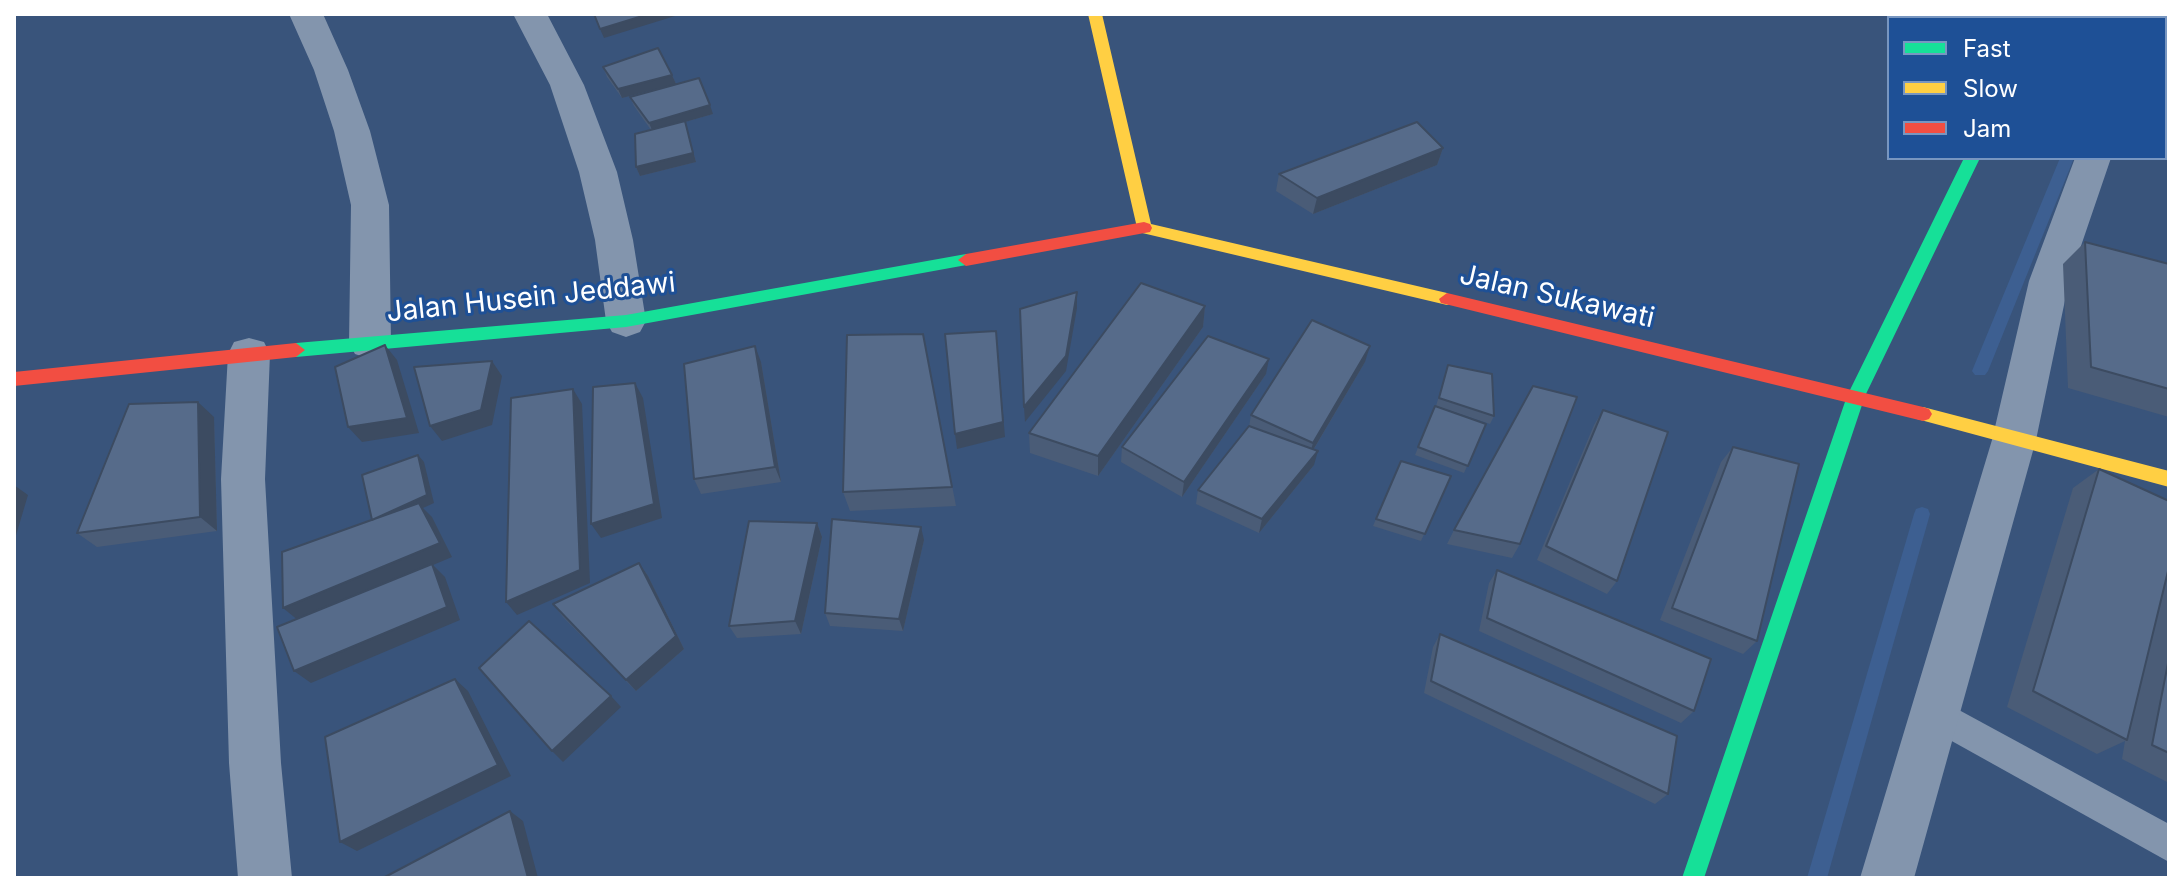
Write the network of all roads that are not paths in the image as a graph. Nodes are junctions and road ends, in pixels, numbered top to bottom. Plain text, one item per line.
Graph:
1 (306, 14) edge
2 (530, 14) edge
3 (1095, 14) edge
4 (1971, 160) edge
5 (2092, 160) edge
6 (1144, 228) junction
7 (626, 321) junction
8 (370, 343) junction
9 (249, 354) junction
10 (14, 379) edge
11 (1856, 396) junction
12 (2002, 436) junction
13 (2169, 479) edge
14 (1935, 713) junction
15 (2169, 844) edge
16 (265, 878) edge
17 (1693, 878) edge
18 (1887, 878) edge

1 - 8 street
2 - 7 street
3 - 6 street
4 - 11 street
5 - 12 street
6 - 7 street, Jalan Husein Jeddawi
6 - 11 street, Jalan Sukawati
7 - 8 street, Jalan Husein Jeddawi
8 - 9 street, Jalan Husein Jeddawi
9 - 10 street, Jalan Husein Jeddawi
9 - 16 street
11 - 12 street, Jalan Sukawati
11 - 17 street
12 - 13 street, Jalan Sukawati
12 - 14 street
14 - 15 lane
14 - 18 street

